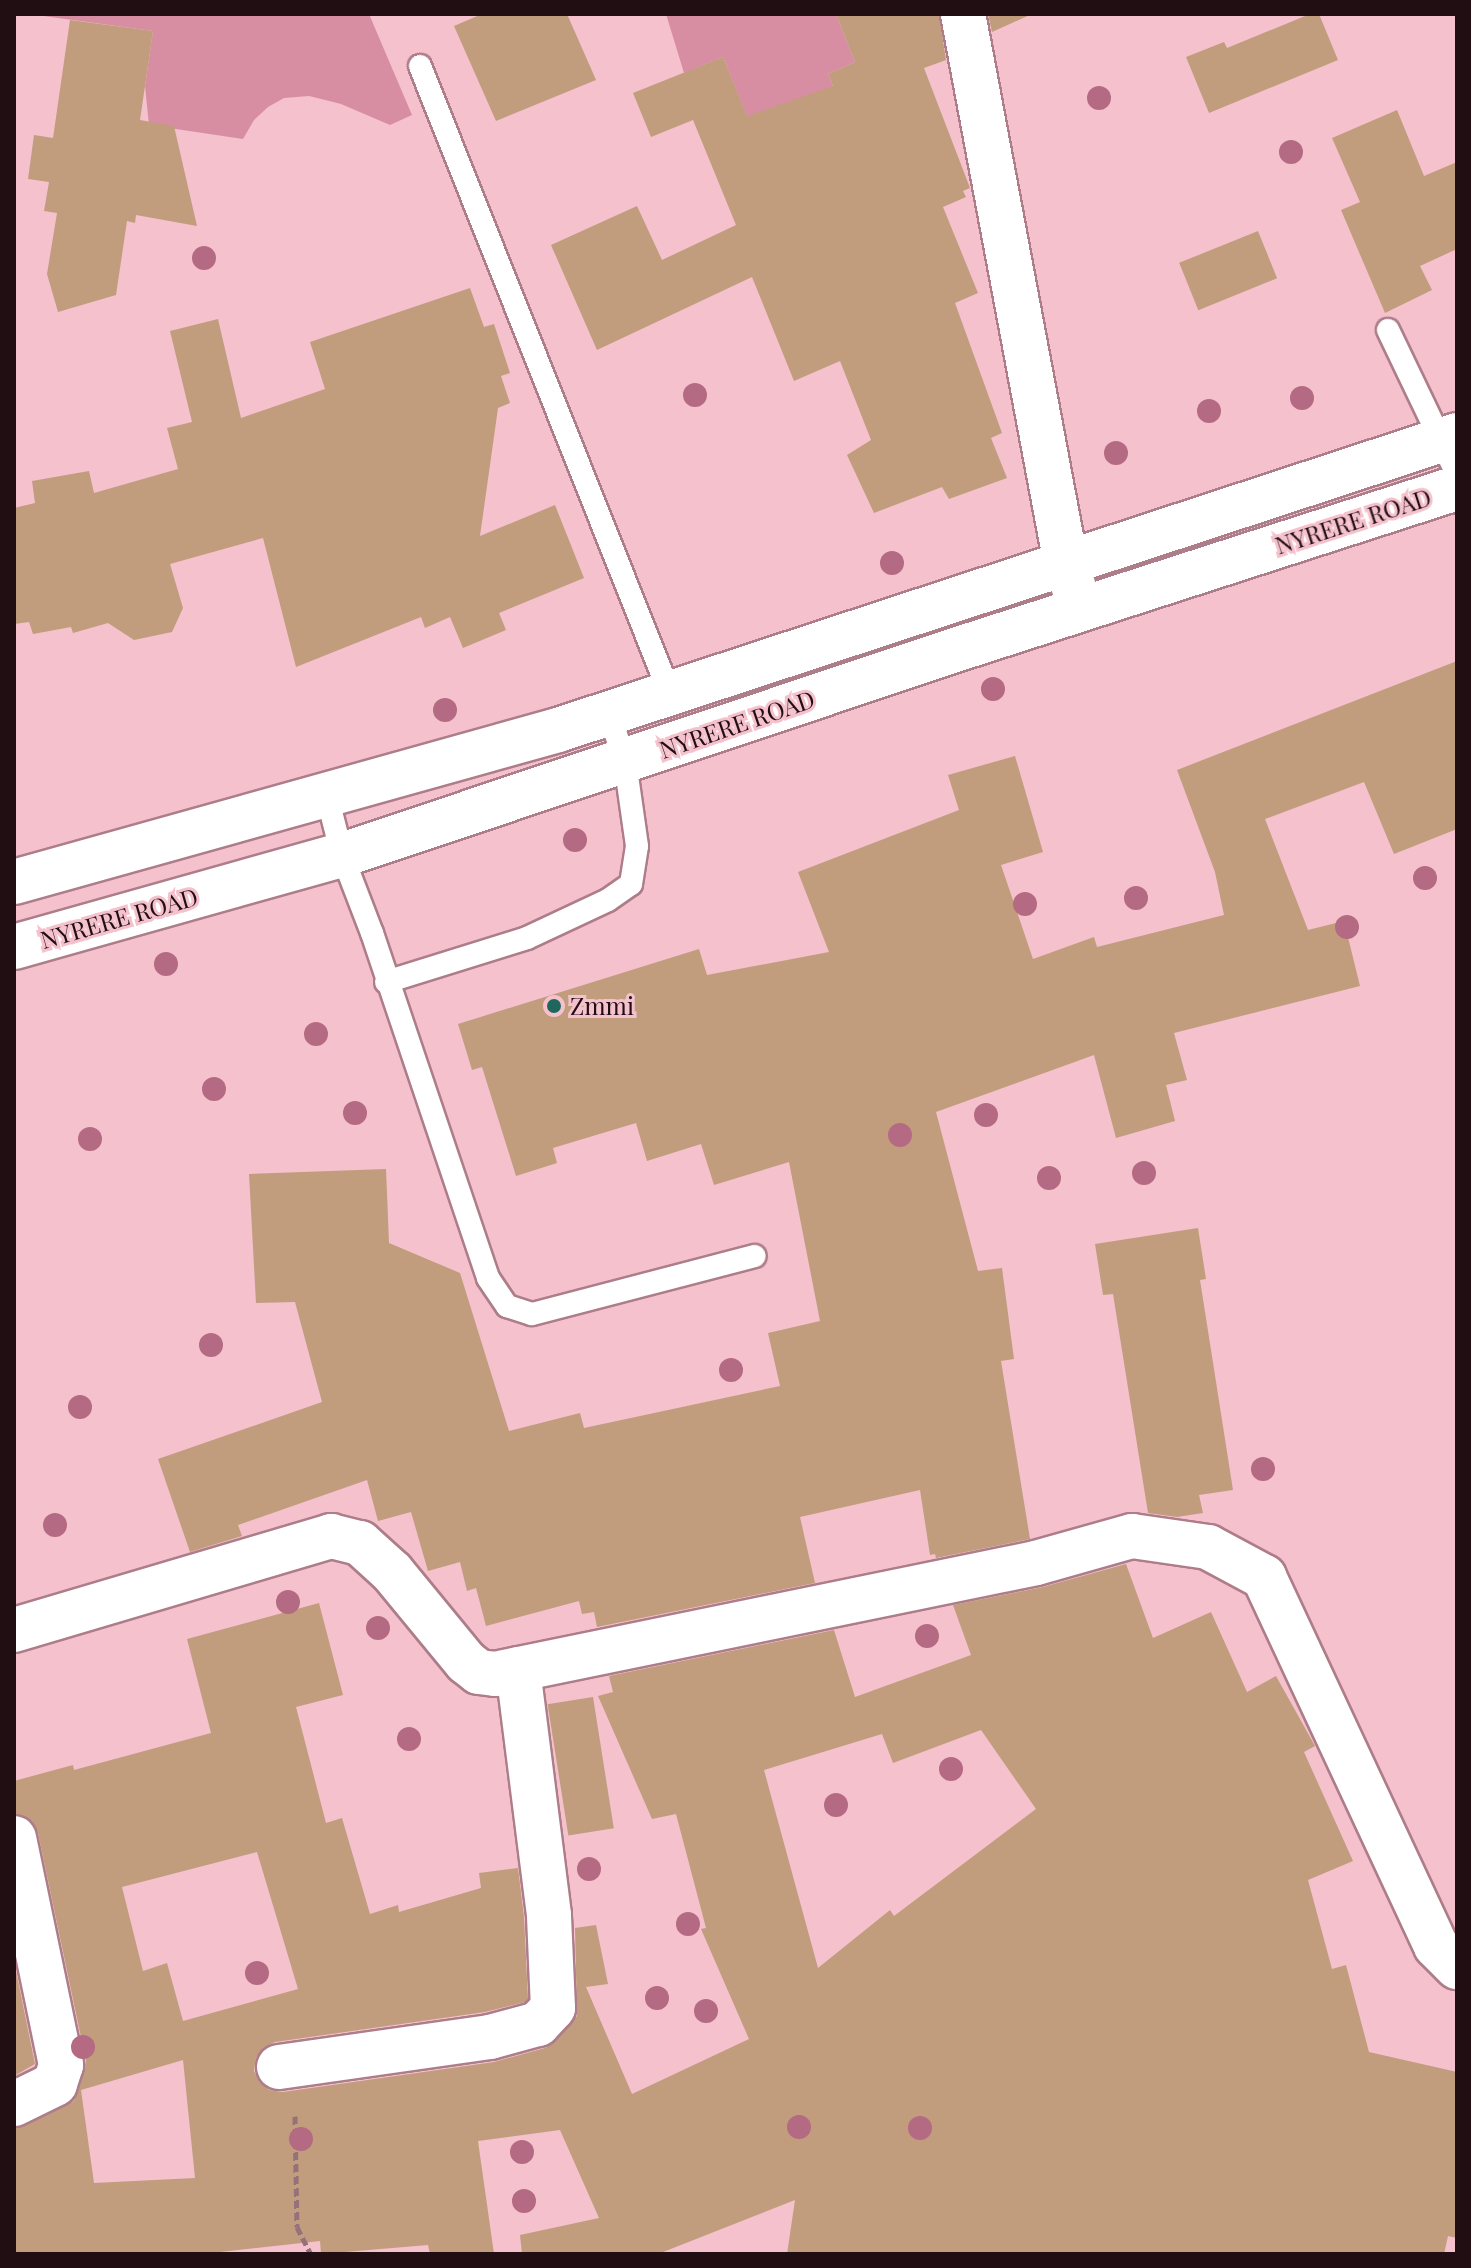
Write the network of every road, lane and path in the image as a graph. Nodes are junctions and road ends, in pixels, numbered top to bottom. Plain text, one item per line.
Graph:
1 (963, 14) edge
2 (420, 66) dead end
3 (1388, 330) dead end
4 (1452, 449) edge
5 (1457, 488) edge
6 (1066, 564) junction
7 (1081, 609) junction
8 (670, 694) junction
9 (609, 713) junction
10 (625, 762) junction
11 (327, 796) junction
12 (342, 855) junction
13 (14, 882) edge
14 (14, 947) edge
15 (386, 982) junction
16 (755, 1256) dead end
17 (14, 1630) edge
18 (518, 1669) junction
19 (14, 1838) edge
20 (1457, 1967) edge
21 (279, 2067) joint
22 (14, 2104) edge
23 (311, 2254) edge

1 - 6 street
2 - 8 lane
3 - 4 lane
4 - 6 street, NYRERE ROAD
5 - 7 street, NYRERE ROAD
6 - 7 street
6 - 8 street, NYRERE ROAD
7 - 10 street, NYRERE ROAD
8 - 9 street, NYRERE ROAD
9 - 10 lane
9 - 11 street, NYRERE ROAD
10 - 12 street, NYRERE ROAD
10 - 15 lane
11 - 12 lane
11 - 13 street, NYRERE ROAD
12 - 14 street, NYRERE ROAD
12 - 15 lane
15 - 16 lane
17 - 18 street
18 - 20 street
18 - 21 street
19 - 22 street
21 - 23 path

